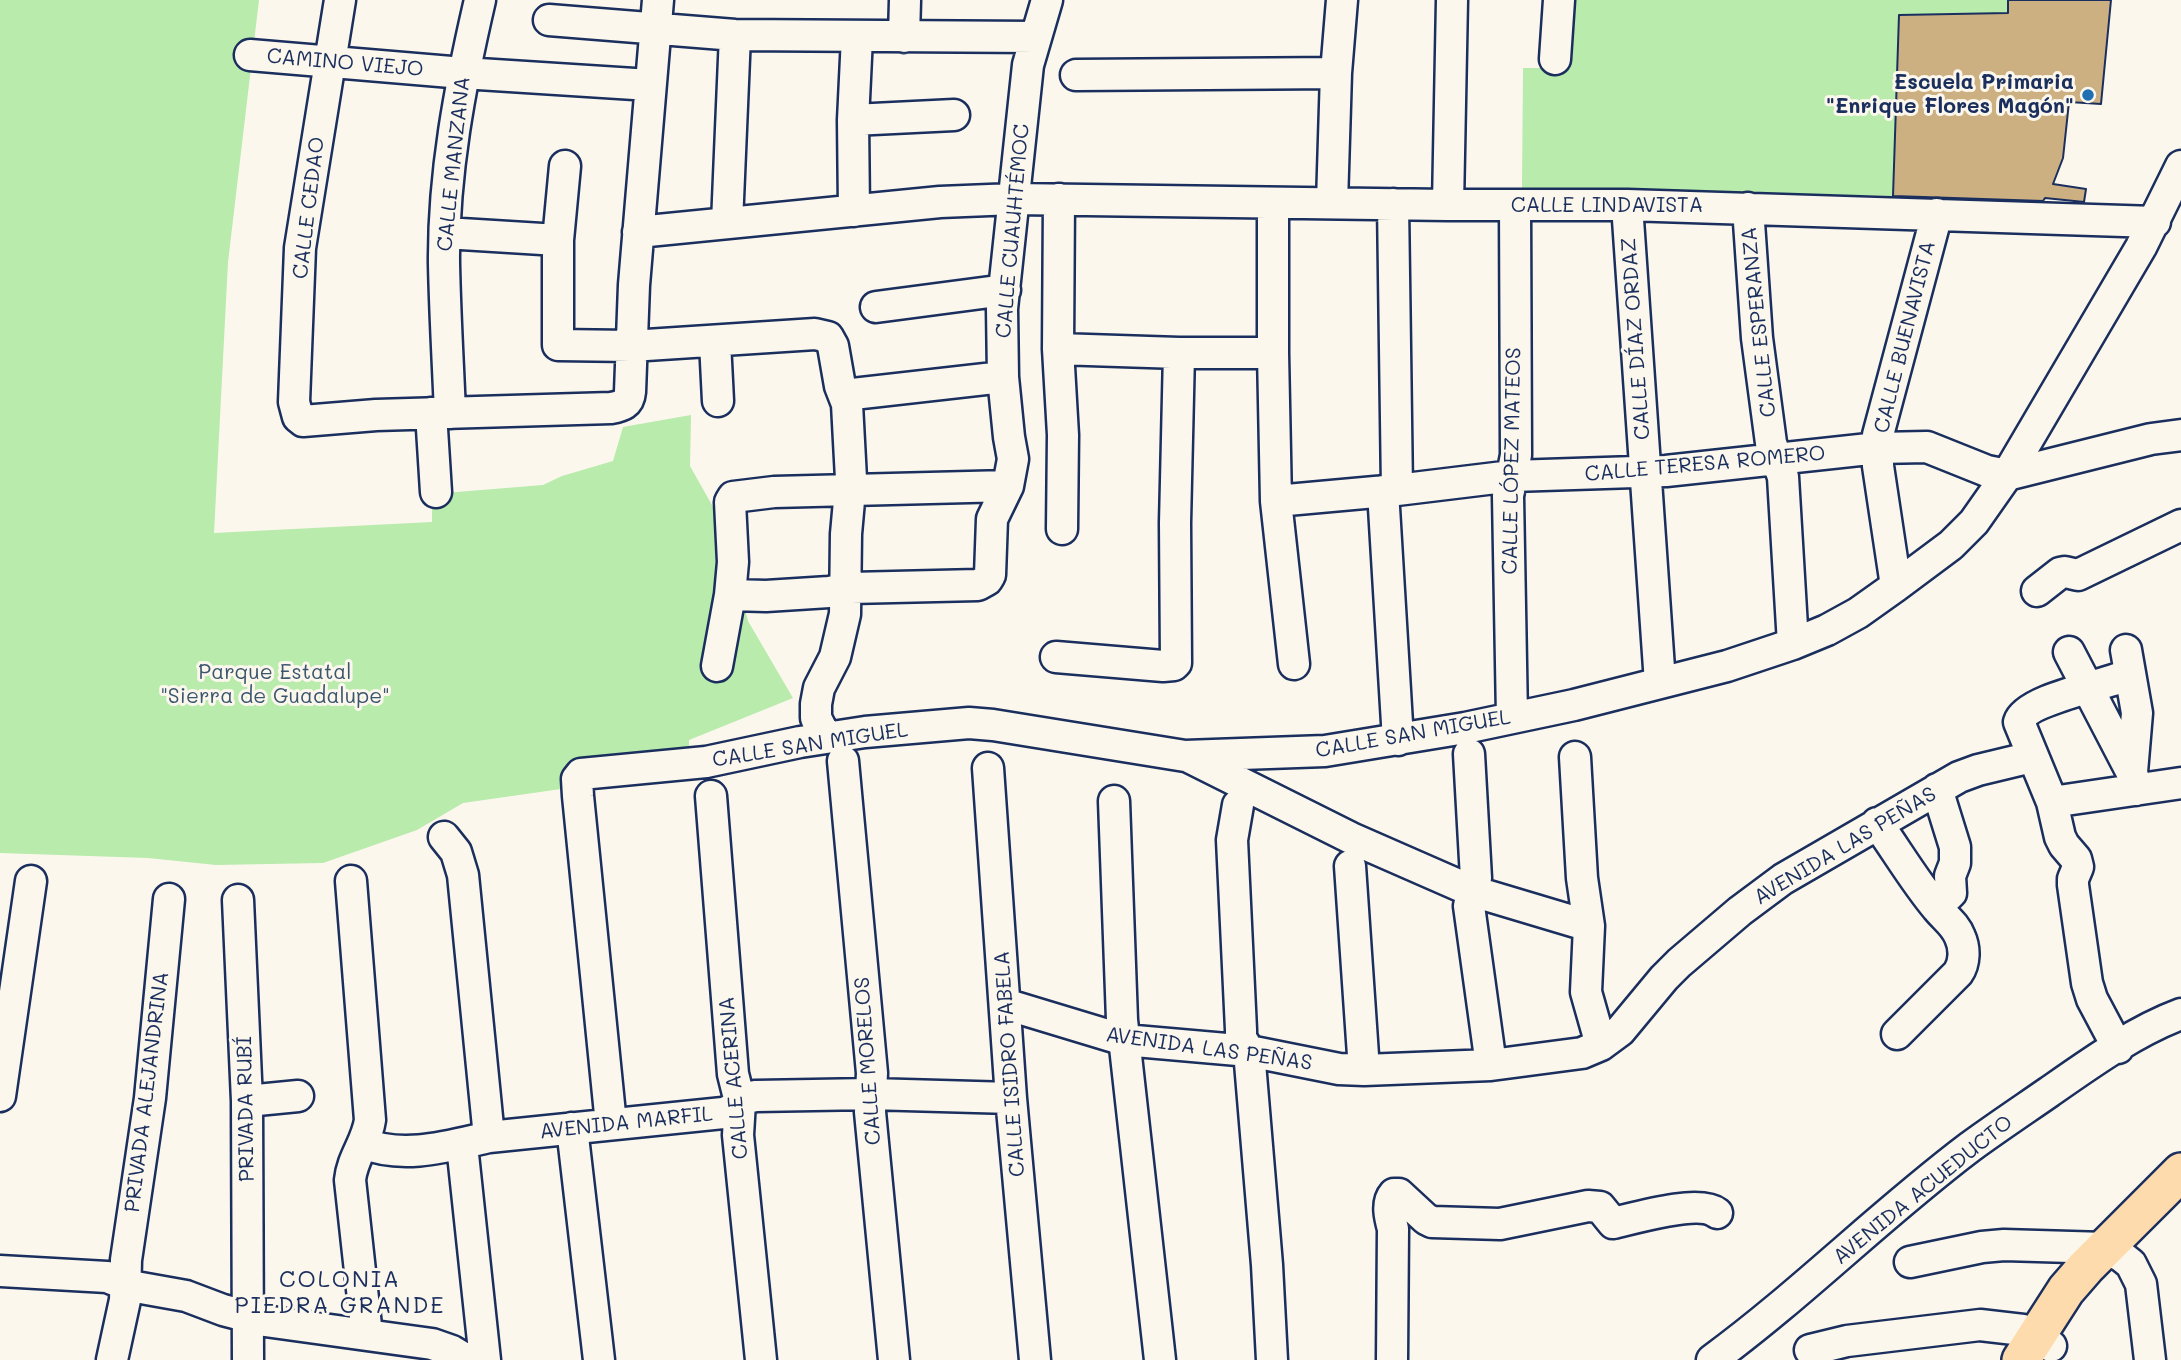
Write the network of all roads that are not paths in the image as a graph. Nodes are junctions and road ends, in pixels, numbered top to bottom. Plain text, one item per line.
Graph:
1 (340, 0) edge
2 (480, 0) edge
3 (905, 0) edge
4 (1046, 0) edge
5 (1342, 0) edge
6 (1452, 0) edge
7 (1559, 0) edge
8 (657, 14) edge
9 (550, 20) dead end
10 (735, 35) junction
11 (857, 37) junction
12 (904, 37) junction
13 (1035, 37) junction
14 (250, 55) dead end
15 (1555, 59) dead end
16 (330, 61) junction
17 (463, 73) junction
18 (1336, 73) junction
19 (1076, 75) dead end
20 (650, 85) junction
21 (954, 115) dead end
22 (853, 120) junction
23 (565, 166) dead end
24 (2181, 166) edge
25 (1014, 199) junction
26 (1059, 199) junction
27 (1273, 203) junction
28 (1332, 203) junction
29 (1393, 204) junction
30 (1448, 205) junction
31 (1515, 205) junction
32 (1628, 205) junction
33 (1748, 208) junction
34 (853, 211) junction
35 (1937, 214) junction
36 (2155, 222) junction
37 (727, 223) junction
38 (638, 232) junction
39 (445, 233) junction
40 (558, 240) junction
41 (1005, 290) junction
42 (876, 307) dead end
43 (715, 342) junction
44 (631, 346) junction
45 (1058, 349) junction
46 (1179, 353) junction
47 (1273, 353) junction
48 (1003, 377) junction
49 (844, 395) junction
50 (718, 401) dead end
51 (441, 413) junction
52 (2181, 436) edge
53 (1878, 448) junction
54 (1778, 460) junction
55 (1645, 473) junction
56 (2007, 475) junction
57 (1512, 476) junction
58 (1008, 486) junction
59 (850, 489) junction
60 (1390, 491) junction
61 (436, 492) dead end
62 (1276, 501) junction
63 (2181, 525) edge
64 (1062, 528) dead end
65 (1896, 586) junction
66 (844, 589) junction
67 (2037, 591) dead end
68 (730, 595) junction
69 (1793, 644) junction
70 (2069, 652) dead end
71 (1056, 657) dead end
72 (1294, 664) dead end
73 (718, 666) dead end
74 (1660, 683) junction
75 (2087, 688) junction
76 (1512, 718) junction
77 (1398, 740) junction
78 (837, 749) junction
79 (1469, 754) dead end
80 (1185, 756) junction
81 (1575, 757) dead end
82 (2032, 757) junction
83 (988, 768) dead end
84 (2134, 781) junction
85 (2181, 783) edge
86 (1937, 789) junction
87 (712, 796) dead end
88 (1114, 802) dead end
89 (2052, 802) junction
90 (1238, 805) dead end
91 (1877, 824) junction
92 (444, 837) dead end
93 (1350, 866) dead end
94 (31, 881) dead end
95 (351, 881) dead end
96 (1472, 891) junction
97 (169, 900) dead end
98 (238, 900) dead end
99 (1937, 908) junction
100 (1589, 926) junction
101 (1006, 1004) junction
102 (2181, 1014) edge
103 (1897, 1034) dead end
104 (1124, 1040) junction
105 (1601, 1045) junction
106 (2118, 1048) junction
107 (1249, 1051) junction
108 (1491, 1065) junction
109 (1364, 1070) junction
110 (870, 1094) junction
111 (0, 1096) edge
112 (298, 1096) dead end
113 (1011, 1098) junction
114 (247, 1101) junction
115 (740, 1102) junction
116 (611, 1125) junction
117 (572, 1128) junction
118 (475, 1141) junction
119 (363, 1143) junction
120 (2181, 1172) edge
121 (2181, 1198) edge
122 (1717, 1213) dead end
123 (2113, 1252) junction
124 (1910, 1262) dead end
125 (2, 1273) edge
126 (126, 1283) junction
127 (247, 1317) junction
128 (367, 1335) junction
129 (1810, 1350) dead end
130 (2038, 1350) edge
131 (112, 1360) edge
132 (248, 1360) edge
133 (467, 1360) edge
134 (485, 1360) edge
135 (600, 1360) edge
136 (761, 1360) edge
137 (894, 1360) edge
138 (1035, 1360) edge
139 (1160, 1360) edge
140 (1272, 1360) edge
141 (1392, 1360) edge
142 (1712, 1360) edge
143 (2150, 1360) edge

1 - 16 street, CALLE CEDAO
2 - 17 street, CALLE MANZANA
3 - 12 street
4 - 13 street, CALLE CUAUHTÉMOC
5 - 18 street
6 - 30 street
7 - 15 street
8 - 9 street
8 - 10 street
8 - 20 street
10 - 11 street
10 - 37 street
11 - 12 street
11 - 22 street
12 - 13 street
13 - 25 street, CALLE CUAUHTÉMOC
14 - 16 street, CAMINO VIEJO
16 - 17 street, CAMINO VIEJO
16 - 51 street, CALLE CEDAO
17 - 20 street, CAMINO VIEJO
17 - 39 street, CALLE MANZANA
18 - 19 street
18 - 28 street
20 - 38 street
21 - 22 street
22 - 34 street
23 - 40 street
24 - 36 street, CALLE SAN MIGUEL
25 - 26 street, CALLE LINDAVISTA
25 - 34 street, CALLE LINDAVISTA
25 - 41 street, CALLE CUAUHTÉMOC
26 - 27 street, CALLE LINDAVISTA
26 - 45 street
27 - 28 street, CALLE LINDAVISTA
27 - 47 street
28 - 29 street, CALLE LINDAVISTA
29 - 30 street, CALLE LINDAVISTA
29 - 60 street
30 - 31 street, CALLE LINDAVISTA
31 - 32 street, CALLE LINDAVISTA
31 - 57 street, CALLE LÓPEZ MATEOS
32 - 33 street, CALLE LINDAVISTA
32 - 55 street, CALLE DÍAZ ORDAZ
33 - 35 street, CALLE LINDAVISTA
33 - 54 street, CALLE ESPERANZA
34 - 37 street, CALLE LINDAVISTA
35 - 36 street, CALLE LINDAVISTA
35 - 53 street, CALLE BUENAVISTA
36 - 56 street, CALLE SAN MIGUEL
37 - 38 street, CALLE LINDAVISTA
38 - 44 street
39 - 40 street
39 - 51 street, CALLE MANZANA
40 - 44 street
41 - 42 street
41 - 48 street, CALLE CUAUHTÉMOC
43 - 44 street
43 - 49 street, CALLE MORELOS
43 - 50 street
44 - 51 street
45 - 46 street
45 - 64 street
46 - 47 street
46 - 71 street
47 - 62 street
48 - 49 street
48 - 58 street, CALLE CUAUHTÉMOC
49 - 59 street, CALLE MORELOS
51 - 61 street, CALLE MANZANA
52 - 56 street
53 - 54 street, CALLE TERESA ROMERO
53 - 56 street, CALLE TERESA ROMERO
53 - 65 street, CALLE BUENAVISTA
54 - 55 street, CALLE TERESA ROMERO
54 - 69 street, CALLE ESPERANZA
55 - 57 street, CALLE TERESA ROMERO
55 - 74 street, CALLE DÍAZ ORDAZ
56 - 65 street, CALLE SAN MIGUEL
57 - 60 street, CALLE TERESA ROMERO
57 - 76 street, CALLE LÓPEZ MATEOS
58 - 59 street
58 - 66 street, CALLE CUAUHTÉMOC
59 - 66 street, CALLE MORELOS
59 - 68 street
60 - 62 street, CALLE TERESA ROMERO
60 - 77 street
62 - 72 street
63 - 67 street
65 - 69 street, CALLE SAN MIGUEL
66 - 68 street
66 - 78 street, CALLE MORELOS
68 - 73 street
69 - 74 street, CALLE SAN MIGUEL
70 - 75 street
74 - 76 street, CALLE SAN MIGUEL
75 - 82 street
75 - 84 street
75 - 84 street
76 - 77 street, CALLE SAN MIGUEL
77 - 80 street, CALLE SAN MIGUEL
78 - 80 street, CALLE SAN MIGUEL
78 - 110 street, CALLE MORELOS
78 - 116 street, CALLE SAN MIGUEL
79 - 96 street
80 - 96 street
81 - 100 street
82 - 86 street, AVENIDA LAS PEÑAS
82 - 89 street
83 - 101 street, CALLE ISIDRO FABELA
84 - 85 street
84 - 89 street
86 - 91 street, AVENIDA LAS PEÑAS
86 - 99 street
87 - 115 street, CALLE ACERINA
88 - 104 street
89 - 106 street
90 - 107 street
91 - 99 street
91 - 105 street, AVENIDA LAS PEÑAS
92 - 118 street
93 - 109 street
94 - 111 street
95 - 119 street
96 - 100 street
96 - 108 street
97 - 126 street, PRIVADA ALEJANDRINA
98 - 114 street, PRIVADA RUBÍ
99 - 103 street
100 - 105 street
101 - 104 street, AVENIDA LAS PEÑAS
101 - 113 street, CALLE ISIDRO FABELA
102 - 106 street, AVENIDA ACUEDUCTO
104 - 107 street, AVENIDA LAS PEÑAS
104 - 139 street
105 - 108 street, AVENIDA LAS PEÑAS
106 - 142 street, AVENIDA ACUEDUCTO
107 - 109 street, AVENIDA LAS PEÑAS
107 - 140 street
108 - 109 street, AVENIDA LAS PEÑAS
110 - 113 street, AVENIDA MARFIL
110 - 115 street, AVENIDA MARFIL
110 - 137 street, CALLE MORELOS
112 - 114 street
113 - 138 street, CALLE ISIDRO FABELA
114 - 127 street, PRIVADA RUBÍ
115 - 116 street, AVENIDA MARFIL
115 - 136 street, CALLE ACERINA
116 - 117 street, AVENIDA MARFIL
117 - 118 street, AVENIDA MARFIL
117 - 135 street
118 - 119 street, AVENIDA MARFIL
118 - 134 street
119 - 128 street
120 - 123 main road
121 - 123 main road
122 - 141 street
123 - 124 street
123 - 130 main road
123 - 143 street
125 - 126 street
126 - 127 street
126 - 131 street, PRIVADA ALEJANDRINA
127 - 128 street
127 - 132 street, PRIVADA RUBÍ
128 - 133 street
129 - 130 street

